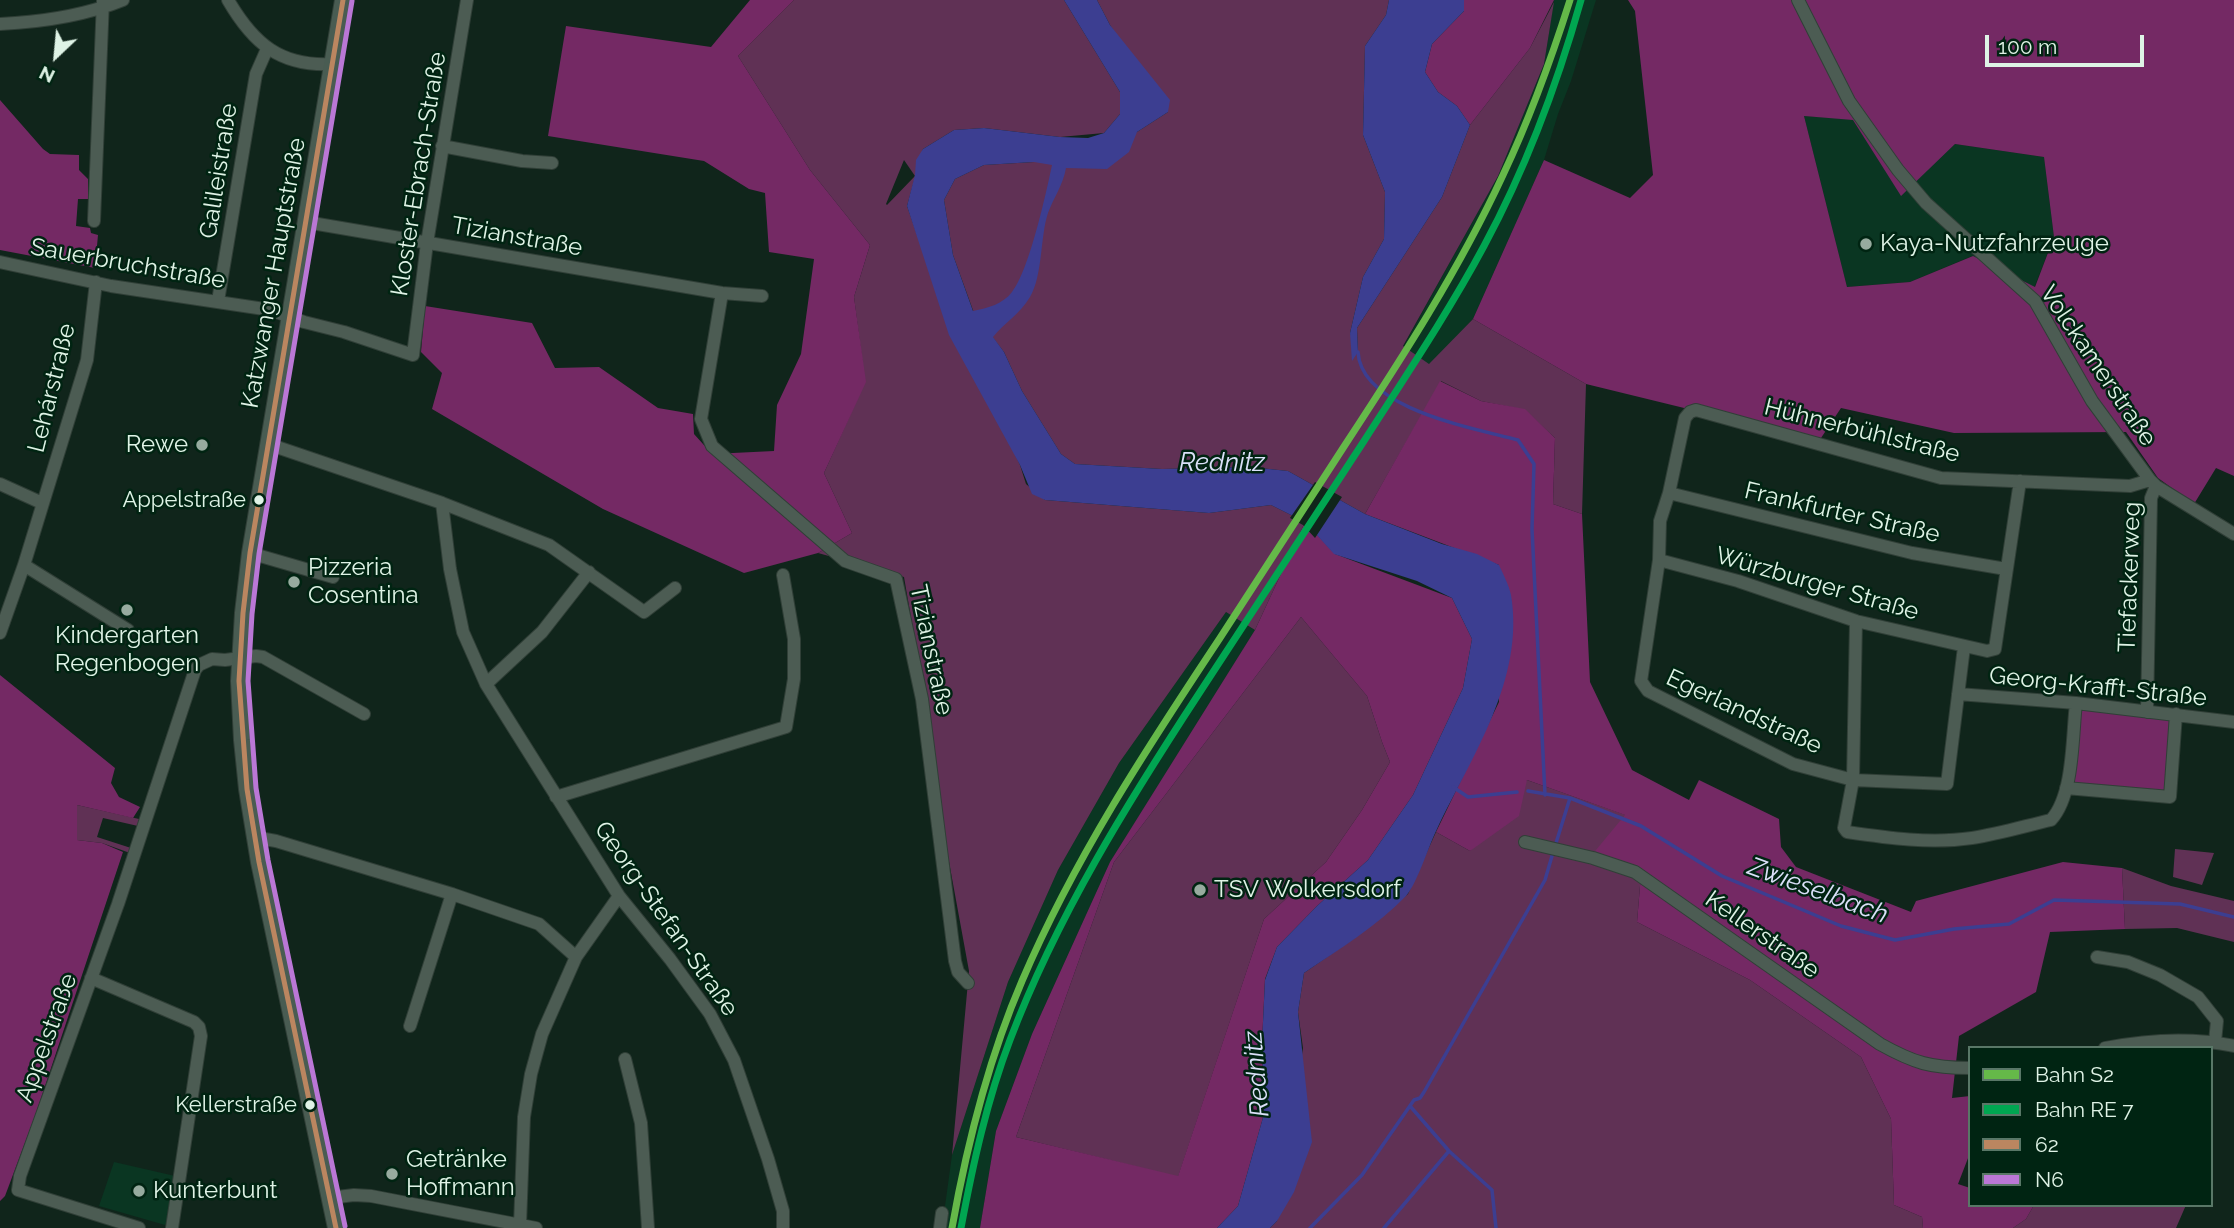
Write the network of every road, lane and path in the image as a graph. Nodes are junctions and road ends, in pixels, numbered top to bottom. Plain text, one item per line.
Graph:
1 (123, 0) edge
2 (228, 0) edge
3 (343, 0) edge
4 (467, 0) edge
5 (1798, 0) edge
6 (103, 4) edge
7 (0, 24) edge
8 (267, 49) junction
9 (332, 64) junction
10 (442, 146) junction
11 (552, 163) dead end
12 (94, 221) dead end
13 (306, 222) junction
14 (427, 243) junction
15 (0, 262) edge
16 (96, 282) junction
17 (722, 293) junction
18 (762, 296) dead end
19 (218, 301) junction
20 (290, 316) junction
21 (413, 355) joint
22 (268, 444) junction
23 (2020, 481) junction
24 (2153, 483) junction
25 (0, 484) edge
26 (1669, 493) junction
27 (43, 503) junction
28 (442, 503) junction
29 (2234, 534) edge
30 (250, 553) junction
31 (1659, 560) junction
32 (24, 565) junction
33 (2006, 569) junction
34 (589, 572) junction
35 (783, 575) dead end
36 (333, 577) dead end
37 (675, 588) dead end
38 (1856, 621) junction
39 (128, 630) dead end
40 (0, 633) edge
41 (1964, 647) junction
42 (240, 657) junction
43 (486, 684) junction
44 (1958, 694) junction
45 (2076, 704) junction
46 (2147, 712) junction
47 (364, 714) dead end
48 (2176, 714) junction
49 (2234, 722) edge
50 (1853, 780) junction
51 (2066, 788) junction
52 (556, 796) junction
53 (254, 837) junction
54 (1525, 842) dead end
55 (452, 894) junction
56 (619, 896) junction
57 (576, 957) junction
58 (2097, 957) dead end
59 (91, 978) junction
60 (968, 983) dead end
61 (410, 1026) dead end
62 (2215, 1042) junction
63 (2115, 1046) edge
64 (2234, 1046) edge
65 (625, 1059) dead end
66 (1968, 1068) edge
67 (329, 1198) junction
68 (942, 1213) dead end
69 (520, 1226) junction
70 (139, 1228) edge
71 (172, 1228) edge
72 (336, 1228) edge
73 (536, 1228) edge
74 (648, 1228) edge
75 (783, 1228) edge
76 (940, 1228) edge

1 - 6 street
2 - 8 street
3 - 9 main road, Katzwanger Hauptstraße
4 - 10 street, Kloster-Ebrach-Straße
5 - 24 street, Volckamerstraße
6 - 7 street
6 - 12 street
8 - 9 street
8 - 19 street, Galileistraße
9 - 13 main road, Katzwanger Hauptstraße
10 - 11 street
10 - 14 street, Kloster-Ebrach-Straße
13 - 14 street, Tizianstraße
13 - 20 main road, Katzwanger Hauptstraße
14 - 17 street, Tizianstraße
14 - 21 street, Kloster-Ebrach-Straße
15 - 16 street, Sauerbruchstraße
16 - 19 street, Sauerbruchstraße
16 - 27 street, Lehárstraße
17 - 18 street, Tizianstraße
17 - 60 street, Tizianstraße
19 - 20 street, Sauerbruchstraße
20 - 21 street, Sauerbruchstraße
20 - 22 main road, Katzwanger Hauptstraße
22 - 28 street
22 - 30 main road, Katzwanger Hauptstraße
23 - 24 street, Hühnerbühlstraße
23 - 26 street, Hühnerbühlstraße
23 - 33 street
24 - 29 street, Volckamerstraße
24 - 46 street, Tiefackerweg
25 - 27 street
26 - 31 street
26 - 33 street, Frankfurter Straße
27 - 32 street, Lehárstraße
28 - 34 street
28 - 43 street, Georg-Stefan-Straße
30 - 36 street
30 - 42 main road, Katzwanger Hauptstraße
31 - 38 street, Würzburger Straße
31 - 50 street, Egerlandstraße
32 - 39 street
32 - 40 street, Lehárstraße
33 - 41 street, Würzburger Straße
34 - 37 street
34 - 43 street
35 - 52 street, Georg-Stefan-Straße
38 - 41 street, Würzburger Straße
38 - 50 street
41 - 44 street
42 - 47 street, Appelstraße
42 - 53 main road, Katzwanger Hauptstraße
42 - 59 street, Appelstraße
43 - 52 street, Georg-Stefan-Straße
44 - 45 street, Georg-Krafft-Straße
44 - 50 street, Egerlandstraße
45 - 46 street, Georg-Krafft-Straße
45 - 51 street
46 - 48 street, Georg-Krafft-Straße
48 - 49 street, Georg-Krafft-Straße
48 - 51 street
50 - 51 street
52 - 56 street, Georg-Stefan-Straße
53 - 55 street
53 - 67 main road, Katzwanger Hauptstraße
54 - 66 street, Kellerstraße
55 - 57 street
55 - 61 street
56 - 57 street
56 - 75 street, Georg-Stefan-Straße
57 - 69 street
58 - 62 street
59 - 70 street, Appelstraße
59 - 71 street
62 - 63 street
62 - 64 street
65 - 74 street
67 - 69 street
67 - 72 main road, Katzwanger Hauptstraße
68 - 76 street
69 - 73 street

